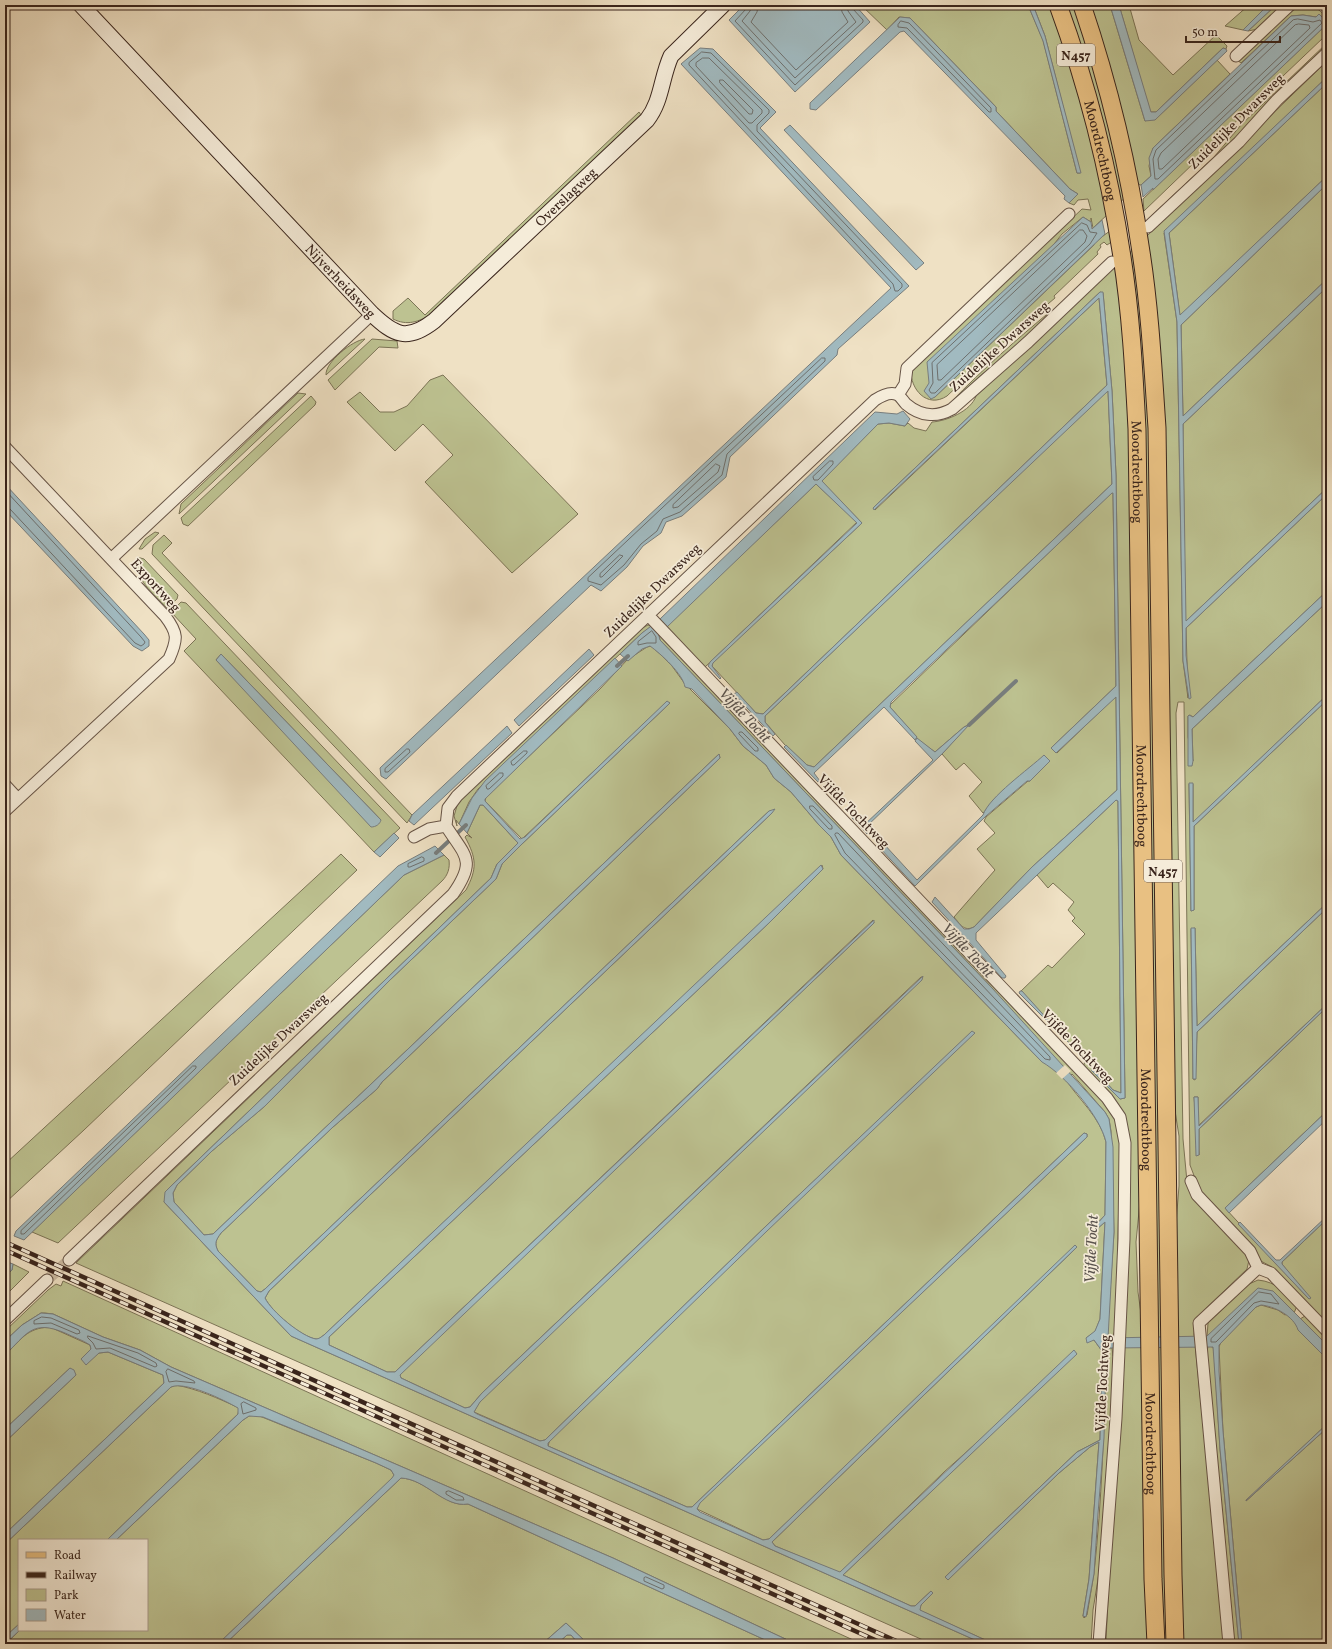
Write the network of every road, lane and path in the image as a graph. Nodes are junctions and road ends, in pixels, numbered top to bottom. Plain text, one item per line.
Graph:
1 (81, 5) edge
2 (724, 5) edge
3 (1058, 5) edge
4 (1082, 5) edge
5 (1290, 5) edge
6 (1327, 53) edge
7 (1236, 56) dead end
8 (1069, 214) dead end
9 (1148, 227) dead end
10 (1112, 262) dead end
11 (372, 314) junction
12 (898, 395) junction
13 (5, 447) edge
14 (111, 559) junction
15 (648, 615) junction
16 (5, 785) edge
17 (18, 799) junction
18 (5, 811) edge
19 (448, 830) junction
20 (414, 838) dead end
21 (1191, 1181) dead end
22 (69, 1260) tunnel mouth
23 (1258, 1268) junction
24 (47, 1280) tunnel mouth
25 (5, 1320) edge
26 (1327, 1330) edge
27 (1099, 1644) edge
28 (1156, 1644) edge
29 (1175, 1644) edge
30 (1229, 1644) edge

1 - 11 street, Nijverheidsweg
2 - 11 street, Overslagweg
3 - 28 main road, Moordrechtboog / N457
4 - 29 main road, Moordrechtboog / N457
5 - 7 street
6 - 9 street, Zuidelijke Dwarsweg
8 - 12 street
10 - 12 street, Zuidelijke Dwarsweg
11 - 14 street, Nijverheidsweg
12 - 15 street, Zuidelijke Dwarsweg
13 - 14 street, Exportweg
14 - 17 street, Exportweg
15 - 19 street, Zuidelijke Dwarsweg
15 - 27 street, Vijfde Tochtweg
16 - 17 street
17 - 18 street, Exportweg
19 - 20 street
19 - 22 street, Zuidelijke Dwarsweg
21 - 23 street
23 - 26 street
23 - 30 street
24 - 25 street

